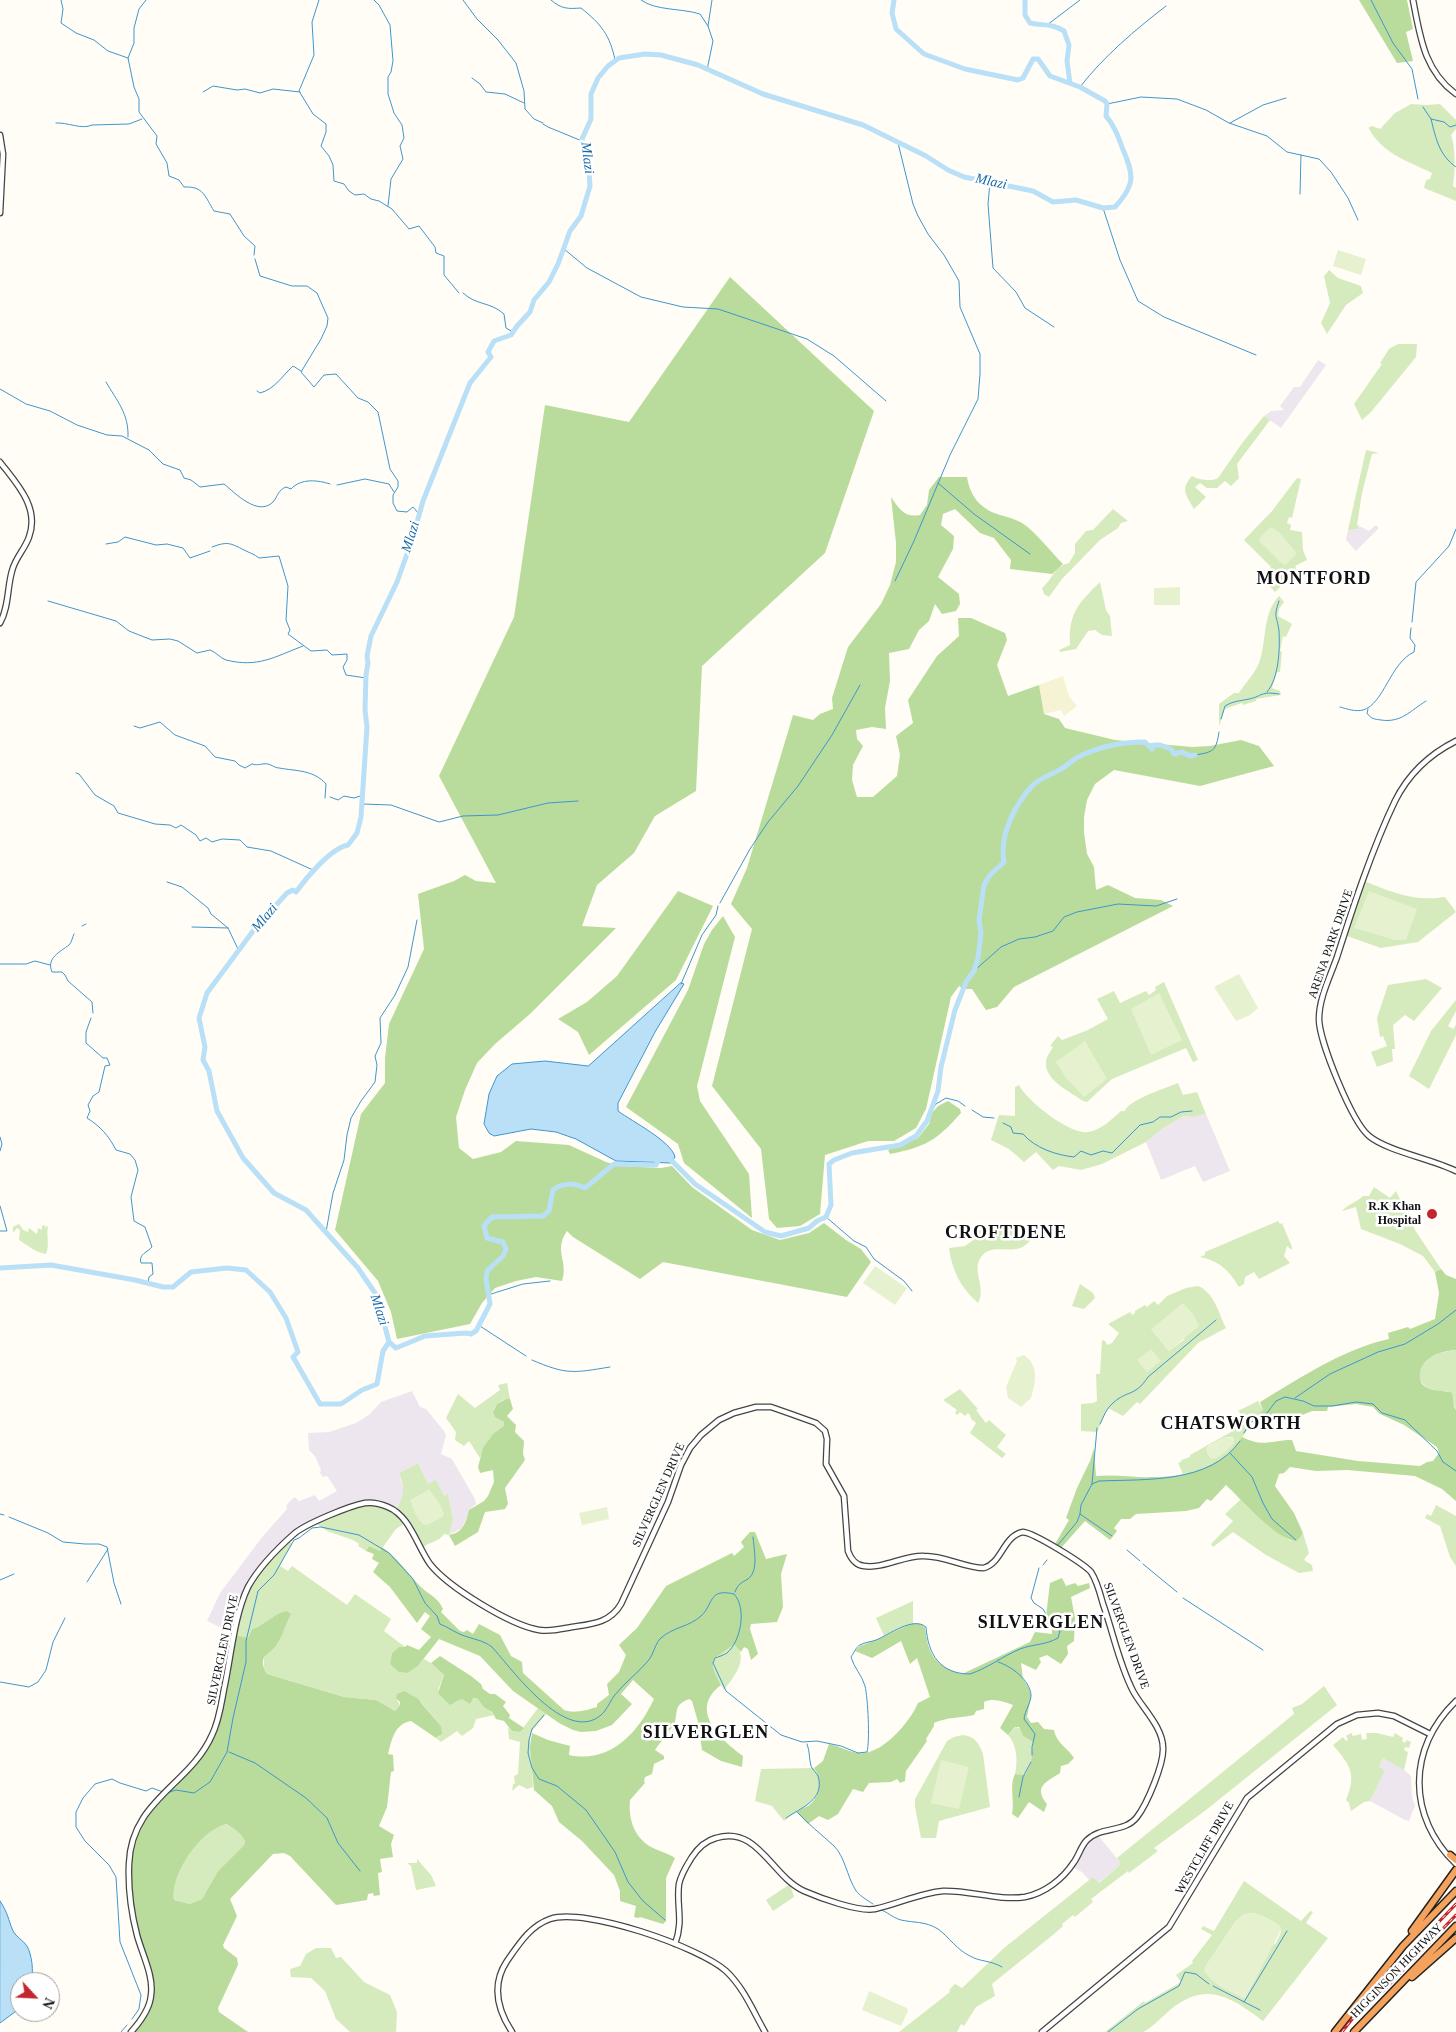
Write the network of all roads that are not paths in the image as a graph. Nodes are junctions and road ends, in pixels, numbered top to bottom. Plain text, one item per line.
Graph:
1 (1413, 0) edge
2 (1456, 94) edge
3 (0, 135) edge
4 (0, 213) edge
5 (0, 462) edge
6 (0, 623) edge
7 (1456, 741) edge
8 (1456, 1171) edge
9 (1456, 1701) edge
10 (1430, 1734) junction
11 (1448, 1854) joint
12 (1456, 1862) edge
13 (1456, 1870) edge
14 (1456, 1891) edge
15 (1456, 1926) edge
16 (1456, 1938) edge
17 (675, 1944) junction
18 (1387, 1964) junction
19 (1381, 2004) junction
20 (131, 2032) edge
21 (512, 2032) edge
22 (765, 2032) edge
23 (1042, 2032) edge
24 (1335, 2032) edge
25 (1354, 2032) edge

1 - 2 street
3 - 4 street
5 - 6 street
7 - 8 street, ARENA PARK DRIVE
9 - 10 street
10 - 11 street
10 - 23 street, WESTCLIFF DRIVE
11 - 12 highway
13 - 18 highway
14 - 18 highway, HIGGINSON HIGHWAY
15 - 19 highway, HIGGINSON HIGHWAY
16 - 19 highway
17 - 20 street, SILVERGLEN DRIVE
17 - 21 street
17 - 22 street
18 - 24 highway, HIGGINSON HIGHWAY
19 - 25 highway, HIGGINSON HIGHWAY

